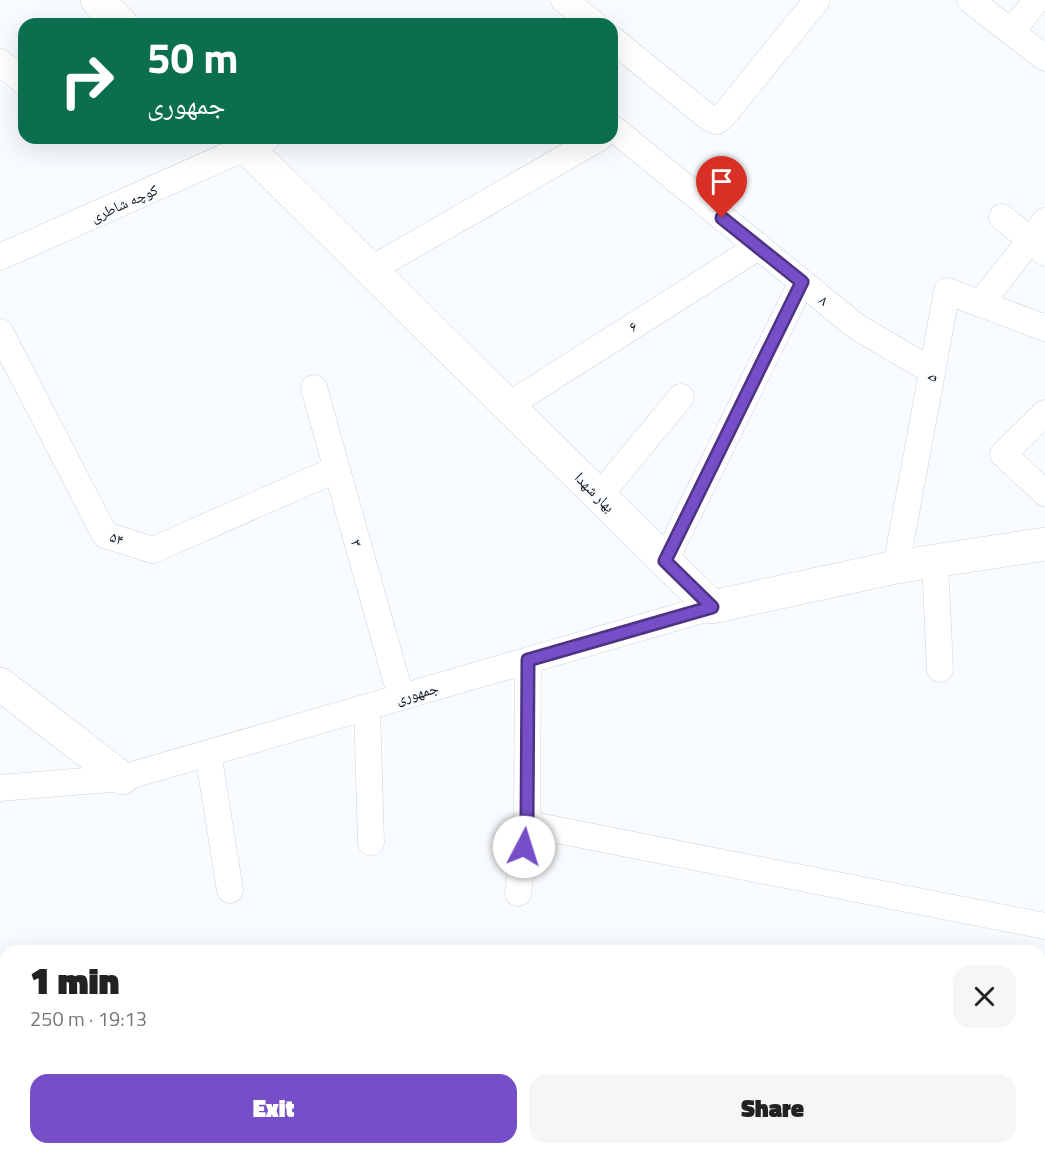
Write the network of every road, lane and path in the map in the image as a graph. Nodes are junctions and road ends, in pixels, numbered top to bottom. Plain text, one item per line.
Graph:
1 (97, 0) edge
2 (564, 0) edge
3 (817, 0) edge
4 (970, 0) edge
5 (1037, 0) edge
6 (115, 18) edge
7 (586, 18) edge
8 (1011, 32) junction
9 (618, 44) edge
10 (1045, 58) edge
11 (0, 62) edge
12 (18, 77) edge
13 (618, 132) edge
14 (244, 144) edge
15 (253, 144) edge
16 (588, 144) edge
17 (1002, 217) dead end
18 (1040, 238) edge
19 (758, 247) junction
20 (0, 257) edge
21 (370, 270) junction
22 (802, 282) junction
23 (980, 304) junction
24 (1045, 328) edge
25 (0, 332) edge
26 (932, 371) junction
27 (314, 388) dead end
28 (681, 397) dead end
29 (507, 406) junction
30 (1045, 413) edge
31 (337, 470) junction
32 (1045, 493) edge
33 (599, 496) junction
34 (1045, 544) edge
35 (665, 561) junction
36 (934, 561) junction
37 (896, 567) junction
38 (712, 607) junction
39 (528, 660) junction
40 (940, 669) dead end
41 (0, 684) edge
42 (401, 697) junction
43 (367, 707) junction
44 (208, 753) junction
45 (122, 778) junction
46 (0, 788) edge
47 (527, 824) junction
48 (371, 842) dead end
49 (230, 890) dead end
50 (518, 893) dead end
51 (1045, 926) edge

1 - 6 street
2 - 7 street
3 - 9 street
4 - 8 street
5 - 8 street
8 - 10 street
11 - 12 street
13 - 19 street, ۸
14 - 20 street, کوچه شاطری
15 - 21 street, بهار شهدا
16 - 21 street
17 - 18 street
18 - 23 street
19 - 22 street, ۸
19 - 29 street, ۶
21 - 29 street, بهار شهدا
22 - 26 street, ۸
22 - 35 street
23 - 24 street, ۵
23 - 26 street, ۵
25 - 31 street, ۵۴
26 - 37 street, ۵
27 - 31 street, ۳
28 - 33 street
29 - 33 street, بهار شهدا
30 - 32 street
31 - 42 street, ۳
33 - 35 street, بهار شهدا
34 - 36 street
35 - 38 street, بهار شهدا
36 - 37 street
36 - 40 street
37 - 38 street
38 - 39 street, جمهوری
39 - 42 street, جمهوری
39 - 47 street
41 - 45 street
42 - 43 street, جمهوری
43 - 44 street, جمهوری
43 - 48 street
44 - 45 street, جمهوری
44 - 49 street
45 - 46 street, جمهوری
47 - 50 street
47 - 51 street

